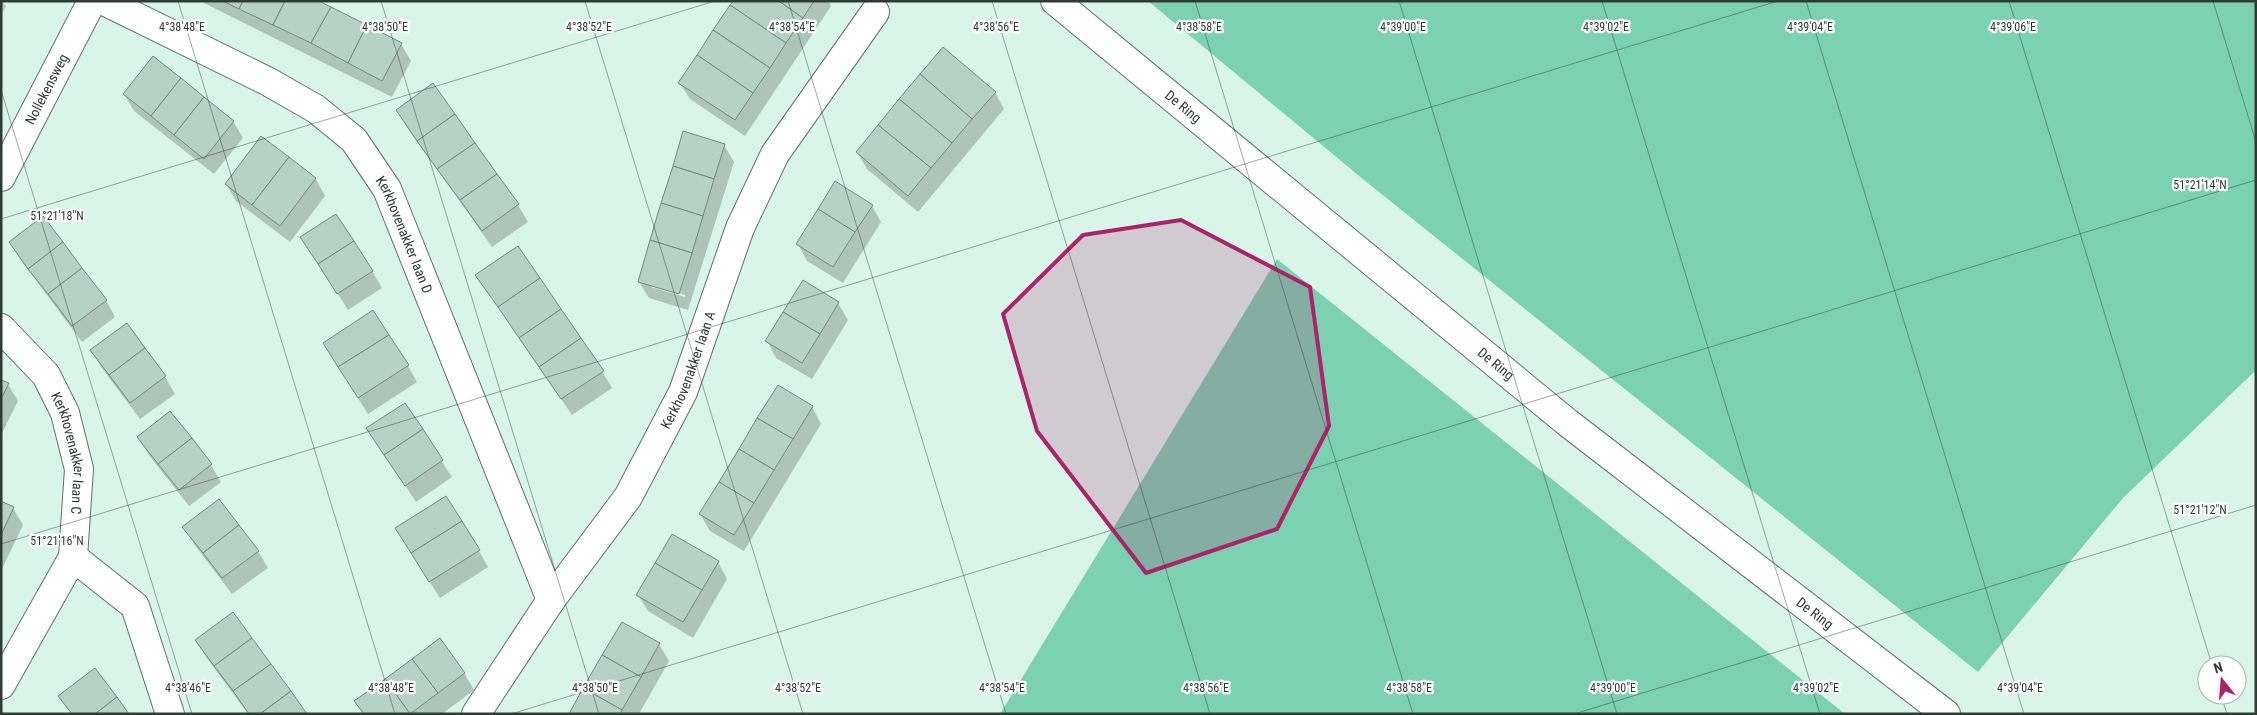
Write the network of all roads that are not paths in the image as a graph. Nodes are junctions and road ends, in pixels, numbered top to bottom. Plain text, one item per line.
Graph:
1 (92, 1) edge
2 (104, 1) edge
3 (1055, 1) edge
4 (875, 12) dead end
5 (1, 177) edge
6 (1, 328) edge
7 (73, 557) junction
8 (551, 600) junction
9 (1, 685) edge
10 (1941, 712) edge
11 (170, 714) edge
12 (476, 714) edge

1 - 5 street, Nollekensweg
2 - 8 street, Kerkhovenakker laan D
3 - 10 street, De Ring
4 - 8 street, Kerkhovenakker laan A
6 - 7 street, Kerkhovenakker laan C
7 - 9 street
7 - 11 street
8 - 12 street, Kerkhovenakker laan A

